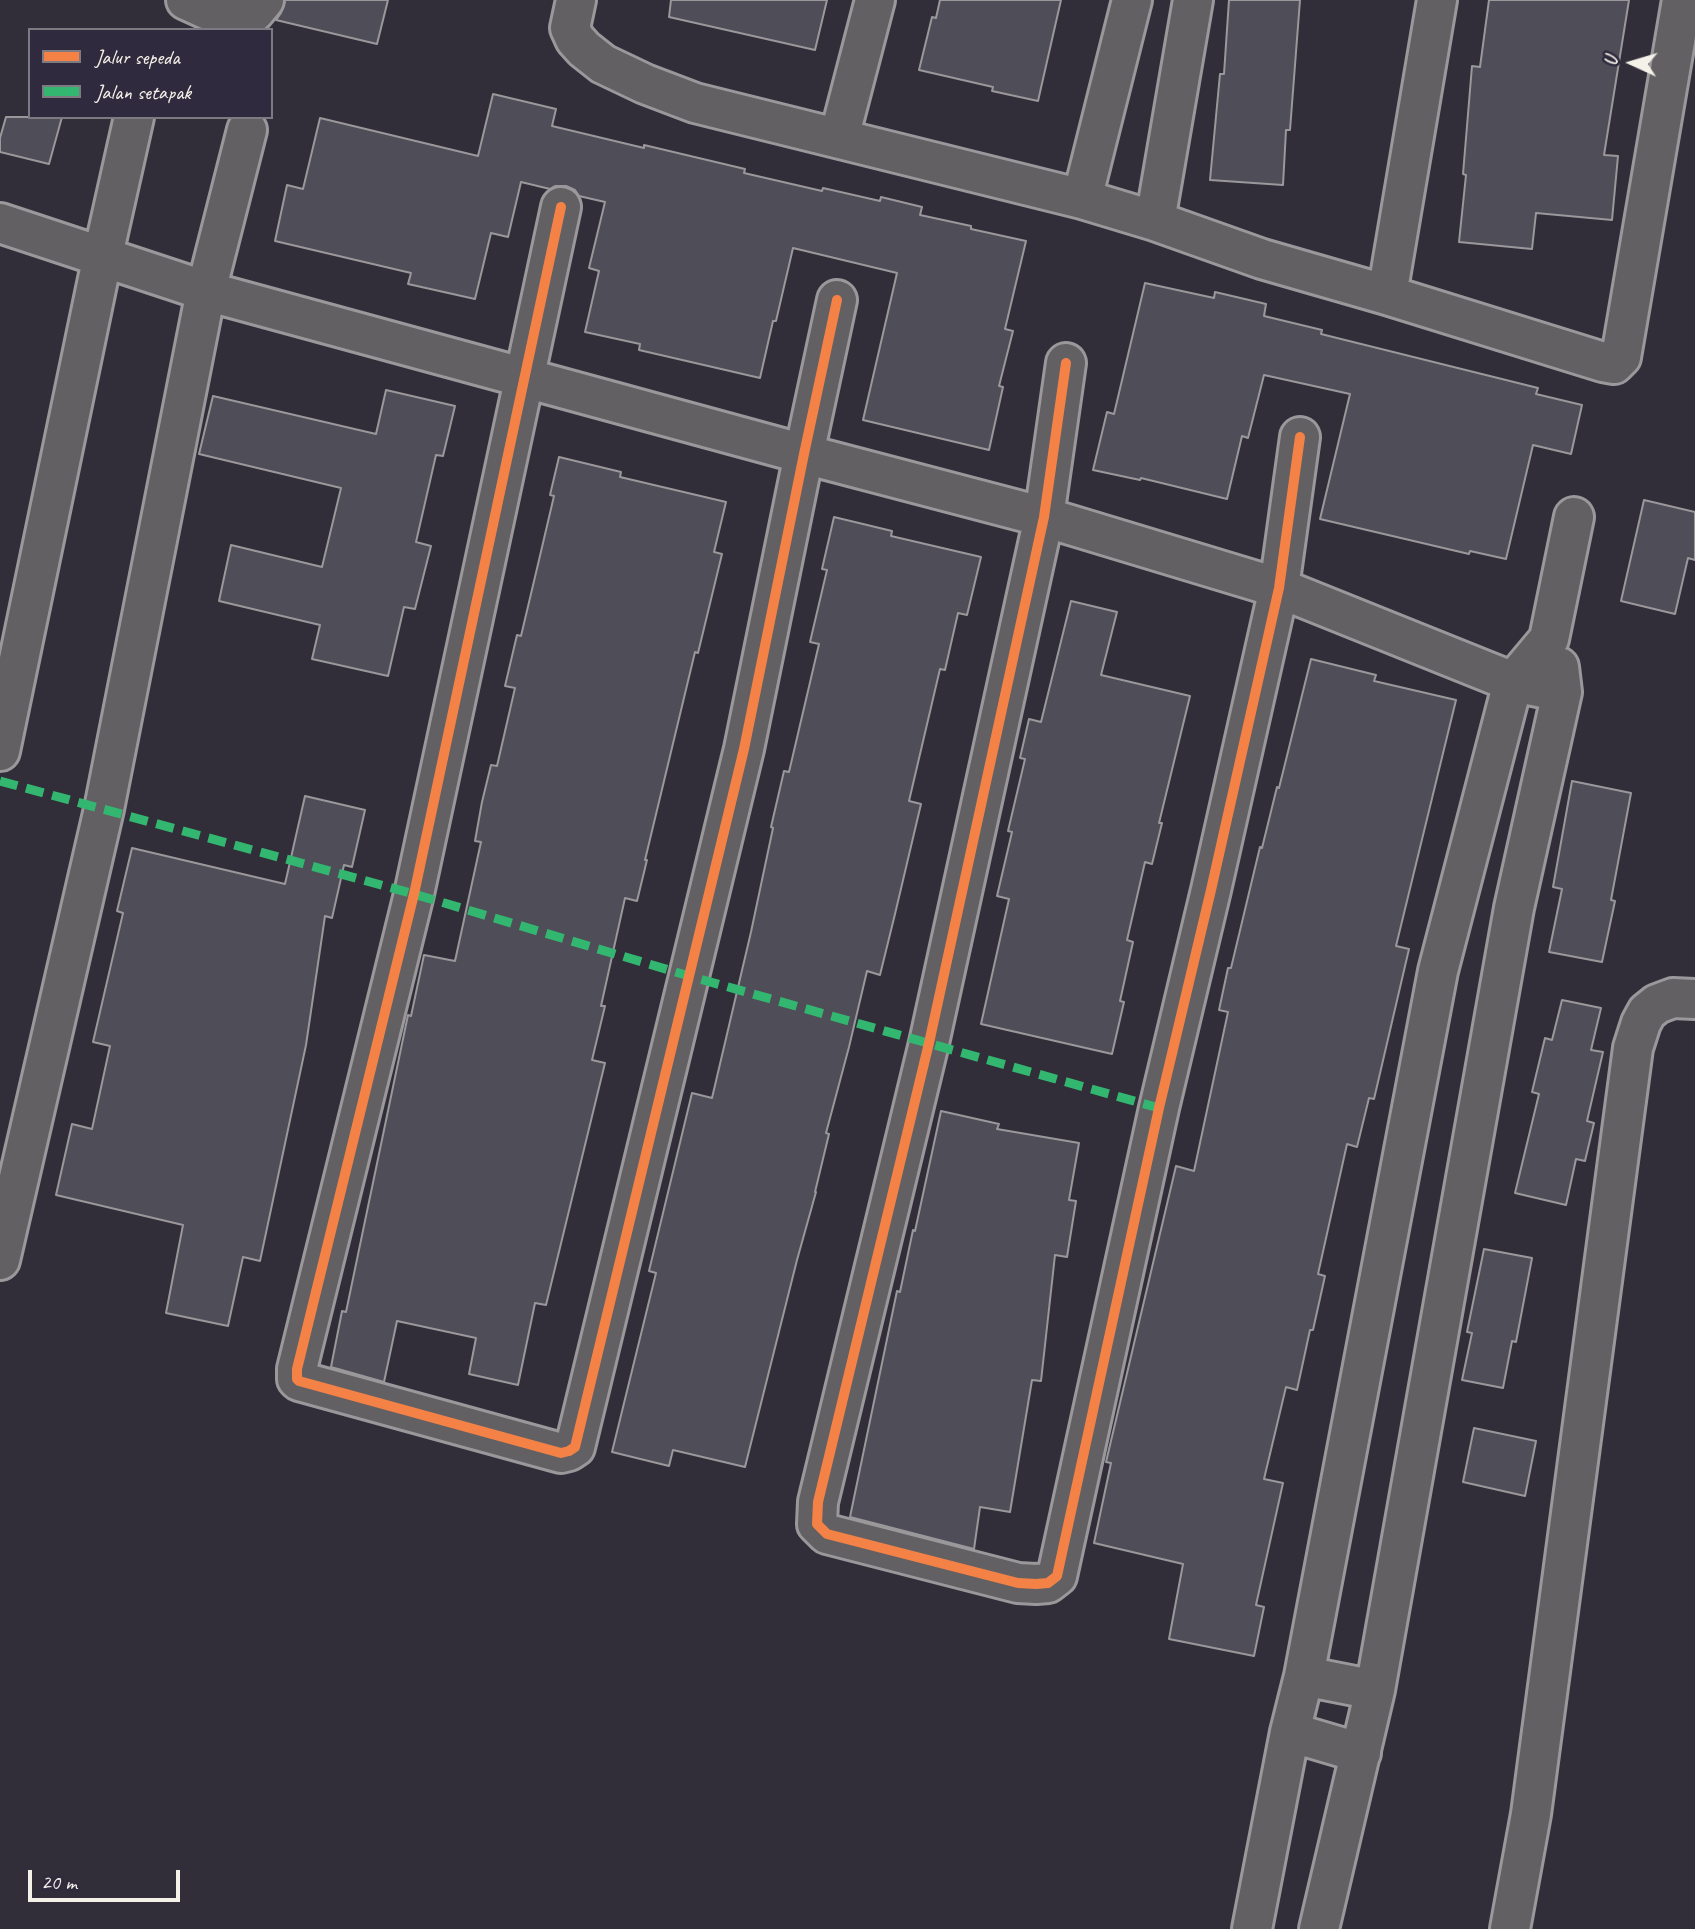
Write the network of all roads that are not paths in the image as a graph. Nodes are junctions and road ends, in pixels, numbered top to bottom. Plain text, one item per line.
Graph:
1 (186, 0) edge
2 (264, 0) edge
3 (576, 0) edge
4 (875, 0) edge
5 (1132, 0) edge
6 (1193, 0) edge
7 (1437, 0) edge
8 (1682, 0) edge
9 (134, 119) edge
10 (247, 130) dead end
11 (839, 138) junction
12 (1082, 200) junction
13 (561, 207) dead end
14 (1155, 222) junction
15 (0, 223) edge
16 (103, 256) junction
17 (206, 291) junction
18 (1387, 295) junction
19 (837, 300) dead end
20 (1066, 363) dead end
21 (525, 379) junction
22 (1300, 437) dead end
23 (804, 454) junction
24 (1044, 517) junction
25 (1574, 517) dead end
26 (1279, 588) junction
27 (1549, 639) junction
28 (1513, 682) junction
29 (1562, 692) junction
30 (0, 751) edge
31 (1695, 999) edge
32 (0, 1260) edge
33 (1304, 1676) junction
34 (1375, 1690) junction
35 (1290, 1732) junction
36 (1361, 1753) junction
37 (1252, 1929) edge
38 (1319, 1929) edge
39 (1510, 1929) edge

1 - 2 street
3 - 11 street
4 - 11 street
5 - 12 street
6 - 14 street
7 - 18 street
8 - 18 street
9 - 16 street
10 - 17 street
11 - 12 street
12 - 14 street
13 - 21 street
14 - 18 street
15 - 16 street
16 - 17 street
16 - 30 street
17 - 21 street
17 - 32 street
19 - 23 street
20 - 24 street
21 - 23 street
21 - 23 street
22 - 26 street
23 - 24 street
24 - 26 street
24 - 26 street
25 - 27 street
26 - 28 street
27 - 28 street
27 - 29 street
28 - 29 street
28 - 33 street
29 - 34 street
31 - 39 street
33 - 34 street
33 - 35 street
34 - 36 street
35 - 36 street
35 - 37 street
36 - 38 street

